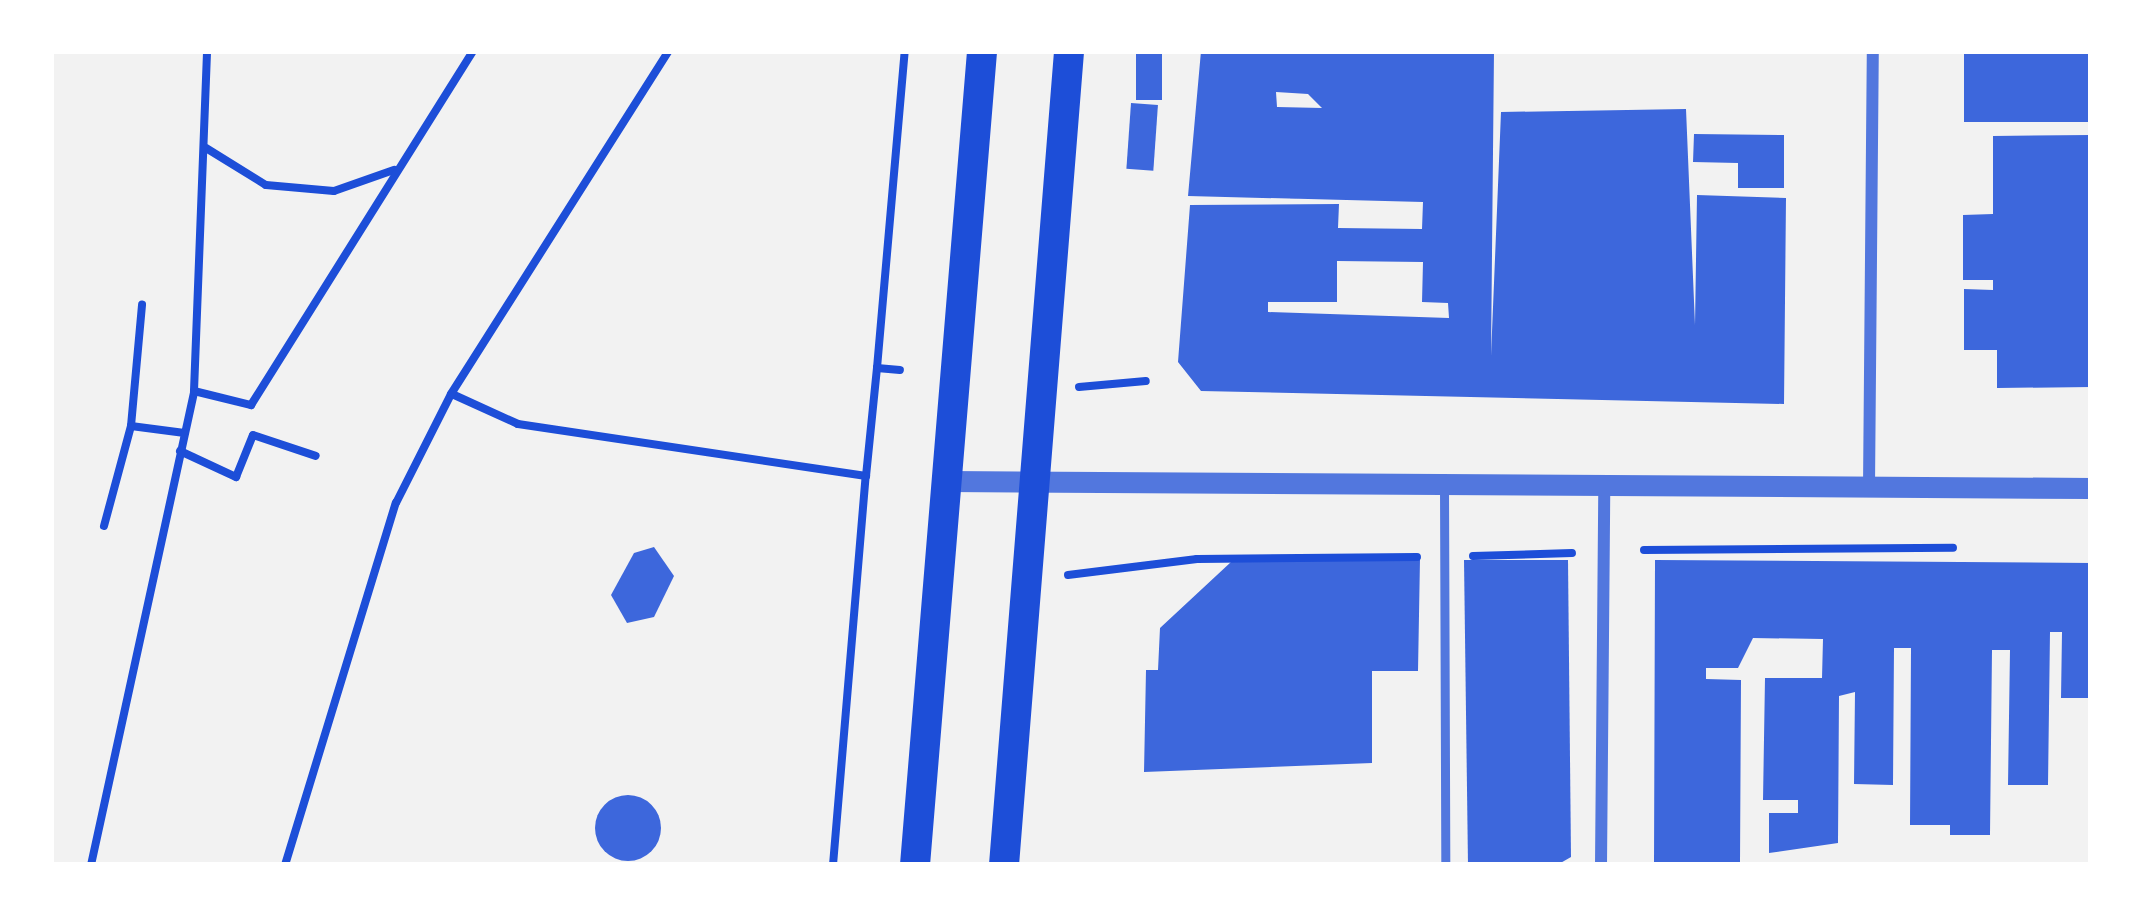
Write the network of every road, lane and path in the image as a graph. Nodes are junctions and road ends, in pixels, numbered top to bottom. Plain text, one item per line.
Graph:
1 (207, 51) edge
2 (473, 51) edge
3 (669, 51) edge
4 (905, 51) edge
5 (982, 51) edge
6 (1069, 51) edge
7 (1874, 51) edge
8 (206, 148) junction
9 (394, 170) junction
10 (142, 304) dead end
11 (877, 368) junction
12 (900, 370) dead end
13 (1146, 381) dead end
14 (1078, 387) dead end
15 (194, 391) junction
16 (452, 394) junction
17 (131, 426) junction
18 (185, 433) junction
19 (180, 451) junction
20 (316, 456) dead end
21 (866, 476) junction
22 (947, 481) junction
23 (1034, 482) junction
24 (1444, 485) junction
25 (1604, 486) junction
26 (1870, 488) junction
27 (2091, 488) edge
28 (104, 526) dead end
29 (1953, 548) dead end
30 (1644, 550) dead end
31 (1579, 553) dead end
32 (1425, 556) dead end
33 (1463, 556) dead end
34 (1063, 577) dead end
35 (91, 865) edge
36 (285, 865) edge
37 (833, 865) edge
38 (915, 865) edge
39 (1004, 865) edge
40 (1444, 865) edge
41 (1601, 865) edge

1 - 8 path
2 - 9 path
3 - 16 path
4 - 11 path
5 - 22 main road
6 - 23 main road
7 - 26 street
8 - 9 path
8 - 15 path
9 - 15 path
10 - 17 path
11 - 12 path
11 - 21 path
13 - 14 path
15 - 18 path
16 - 21 path
16 - 36 path
17 - 18 path
17 - 28 path
18 - 19 path
19 - 20 path
19 - 35 path
21 - 37 path
22 - 23 street
22 - 38 main road
23 - 24 street
23 - 39 main road
24 - 25 street
24 - 40 lane
25 - 26 street
25 - 41 street
26 - 27 street
29 - 30 path
31 - 33 path
32 - 34 path

